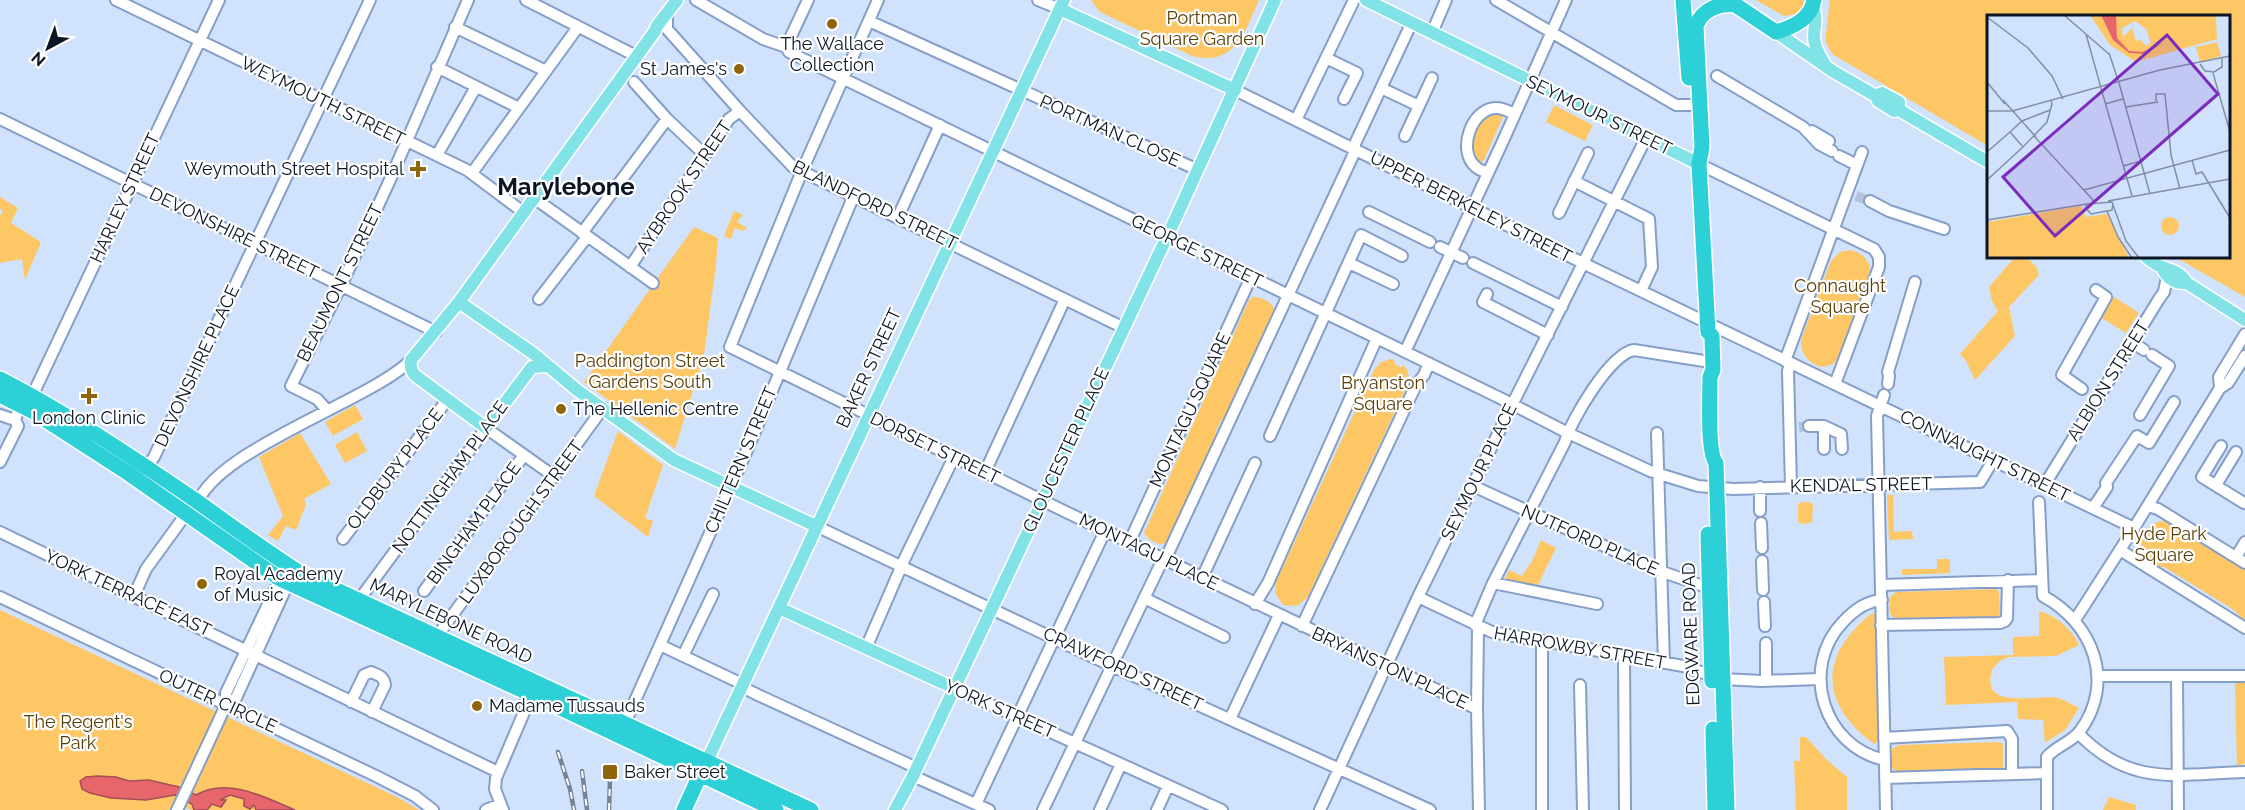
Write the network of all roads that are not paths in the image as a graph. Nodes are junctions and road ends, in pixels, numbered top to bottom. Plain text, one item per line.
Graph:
1 (116, 0) edge
2 (219, 0) edge
3 (370, 0) edge
4 (468, 0) edge
5 (526, 0) edge
6 (696, 0) edge
7 (807, 0) edge
8 (878, 0) edge
9 (1038, 0) edge
10 (1275, 0) edge
11 (1354, 0) edge
12 (1366, 0) edge
13 (1446, 0) edge
14 (1496, 0) edge
15 (1566, 0) edge
16 (1683, 0) edge
17 (1732, 3) edge
18 (137, 4) edge
19 (673, 4) edge
20 (1062, 4) edge
21 (1813, 4) edge
22 (869, 21) junction
23 (1412, 22) junction
24 (455, 27) junction
25 (578, 27) junction
26 (1434, 28) dead end
27 (661, 30) junction
28 (1776, 32) junction
29 (1551, 34) junction
30 (199, 41) junction
31 (786, 47) junction
32 (638, 57) junction
33 (1326, 58) junction
34 (1826, 65) junction
35 (437, 67) junction
36 (546, 71) junction
37 (1717, 76) dead end
38 (1432, 78) dead end
39 (844, 80) junction
40 (1530, 81) junction
41 (634, 82) dead end
42 (476, 87) junction
43 (1381, 88) junction
44 (1235, 90) junction
45 (1021, 91) junction
46 (1344, 99) dead end
47 (323, 102) junction
48 (1691, 105) junction
49 (1419, 106) junction
50 (519, 108) junction
51 (740, 111) junction
52 (1515, 114) junction
53 (0, 119) edge
54 (1296, 120) junction
55 (665, 121) junction
56 (940, 125) junction
57 (1405, 136) dead end
58 (1646, 138) junction
59 (405, 140) junction
60 (1355, 149) junction
61 (993, 151) junction
62 (1862, 152) dead end
63 (1588, 153) dead end
64 (437, 155) junction
65 (705, 155) junction
66 (1987, 161) edge
67 (1699, 164) junction
68 (1857, 165) junction
69 (1198, 170) junction
70 (802, 171) junction
71 (472, 173) junction
72 (1488, 173) junction
73 (1574, 181) junction
74 (132, 184) junction
75 (854, 195) junction
76 (534, 198) junction
77 (1614, 200) junction
78 (1870, 201) tunnel mouth
79 (1472, 208) junction
80 (523, 212) junction
81 (1369, 212) dead end
82 (1559, 213) dead end
83 (898, 217) junction
84 (1833, 229) junction
85 (1944, 229) dead end
86 (585, 235) junction
87 (1167, 237) junction
88 (255, 242) junction
89 (950, 243) junction
90 (1452, 252) junction
91 (1402, 256) dead end
92 (2148, 258) edge
93 (1349, 263) junction
94 (1583, 263) junction
95 (630, 267) junction
96 (2165, 272) junction
97 (1251, 277) junction
98 (1915, 282) dead end
99 (652, 283) dead end
100 (1393, 284) dead end
101 (341, 286) junction
102 (2096, 290) dead end
103 (1641, 291) junction
104 (1487, 294) dead end
105 (1289, 296) junction
106 (538, 299) dead end
107 (1065, 299) junction
108 (457, 304) junction
109 (1562, 307) junction
110 (1326, 314) junction
111 (2245, 320) edge
112 (1124, 328) junction
113 (1708, 328) junction
114 (436, 332) junction
115 (1548, 334) junction
116 (2245, 334) edge
117 (1377, 338) junction
118 (2132, 342) junction
119 (528, 351) junction
120 (1405, 352) junction
121 (2245, 356) edge
122 (1704, 361) junction
123 (1788, 362) junction
124 (1429, 363) junction
125 (411, 366) junction
126 (548, 366) junction
127 (532, 367) junction
128 (779, 371) junction
129 (1710, 377) junction
130 (0, 379) edge
131 (1835, 384) junction
132 (1887, 384) dead end
133 (2220, 388) junction
134 (2089, 394) junction
135 (0, 395) edge
136 (34, 397) junction
137 (447, 400) junction
138 (1882, 401) junction
139 (2174, 402) dead end
140 (1512, 404) junction
141 (20, 405) junction
142 (603, 408) junction
143 (327, 410) junction
144 (0, 414) edge
145 (2140, 415) dead end
146 (868, 416) junction
147 (15, 420) junction
148 (47, 421) junction
149 (1824, 426) junction
150 (1799, 427) junction
151 (486, 428) junction
152 (1568, 433) junction
153 (1657, 433) dead end
154 (1270, 436) dead end
155 (2221, 446) dead end
156 (1824, 449) dead end
157 (1842, 449) dead end
158 (2236, 452) dead end
159 (2, 455) edge
160 (524, 455) junction
161 (954, 457) junction
162 (1994, 459) junction
163 (1255, 464) dead end
164 (148, 469) junction
165 (985, 472) junction
166 (128, 473) junction
167 (1659, 475) junction
168 (555, 477) junction
169 (1879, 484) junction
170 (2044, 484) junction
171 (2216, 485) junction
172 (1473, 486) junction
173 (730, 487) junction
174 (1760, 487) junction
175 (1791, 487) junction
176 (1712, 488) junction
177 (1042, 500) junction
178 (197, 502) junction
179 (2039, 502) dead end
180 (2244, 503) edge
181 (2148, 506) junction
182 (2093, 508) junction
183 (1760, 511) dead end
184 (1528, 513) junction
185 (186, 514) junction
186 (1761, 523) dead end
187 (203, 526) junction
188 (816, 526) junction
189 (2134, 528) junction
190 (1105, 531) junction
191 (0, 532) edge
192 (343, 539) dead end
193 (2245, 542) edge
194 (1129, 543) junction
195 (260, 547) junction
196 (1762, 549) dead end
197 (2120, 550) junction
198 (1164, 559) junction
199 (2240, 560) edge
200 (1762, 561) dead end
201 (902, 566) junction
202 (1663, 572) junction
203 (1202, 578) junction
204 (2008, 580) junction
205 (285, 581) junction
206 (1493, 583) junction
207 (1882, 585) junction
208 (2042, 585) junction
209 (1709, 588) junction
210 (1763, 590) dead end
211 (424, 591) dead end
212 (713, 594) dead end
213 (134, 596) junction
214 (0, 597) edge
215 (1418, 597) junction
216 (1144, 598) junction
217 (359, 600) junction
218 (1882, 600) junction
219 (1764, 602) dead end
220 (1256, 604) junction
221 (1597, 604) dead end
222 (779, 608) junction
223 (991, 608) junction
224 (1279, 615) junction
225 (2075, 620) junction
226 (1881, 625) junction
227 (1302, 626) junction
228 (1476, 626) junction
229 (1765, 626) dead end
230 (2245, 628) edge
231 (438, 635) junction
232 (1224, 637) dead end
233 (1054, 638) junction
234 (1542, 642) junction
235 (1766, 643) dead end
236 (660, 645) junction
237 (866, 648) junction
238 (251, 653) junction
239 (683, 656) junction
240 (1626, 656) junction
241 (1664, 663) junction
242 (1112, 666) junction
243 (1385, 666) junction
244 (2098, 676) junction
245 (2177, 676) junction
246 (2245, 676) edge
247 (1717, 677) junction
248 (1819, 679) junction
249 (1764, 681) junction
250 (1580, 685) dead end
251 (742, 686) junction
252 (954, 688) junction
253 (526, 692) junction
254 (351, 702) junction
255 (226, 705) junction
256 (1477, 709) junction
257 (372, 712) junction
258 (1016, 717) junction
259 (1230, 719) junction
260 (625, 723) junction
261 (2078, 734) junction
262 (1884, 738) junction
263 (1075, 743) junction
264 (1885, 760) junction
265 (1121, 765) junction
266 (704, 767) junction
267 (1339, 767) junction
268 (498, 772) junction
269 (915, 772) junction
270 (2245, 772) edge
271 (2046, 773) junction
272 (2012, 774) junction
273 (2178, 774) junction
274 (1885, 778) junction
275 (1168, 786) junction
276 (976, 804) junction
277 (1412, 806) edge
278 (502, 807) edge
279 (178, 808) edge
280 (1214, 808) edge
281 (433, 810) edge
282 (486, 810) edge
283 (684, 810) edge
284 (776, 810) edge
285 (811, 810) edge
286 (895, 810) edge
287 (989, 810) edge
288 (1043, 810) edge
289 (1100, 810) edge
290 (1157, 810) edge
291 (1320, 810) edge
292 (1430, 810) edge
293 (1479, 810) edge
294 (1542, 810) edge
295 (1583, 810) edge
296 (1625, 810) edge
297 (1715, 810) edge
298 (1727, 810) edge
299 (1886, 810) edge
300 (2047, 810) edge
301 (2178, 810) edge

1 - 18 street, WEYMOUTH STREET
2 - 30 street, HARLEY STREET
3 - 47 street, DEVONSHIRE PLACE
4 - 24 street, BEAUMONT STREET
5 - 25 street
6 - 31 street, GEORGE STREET
7 - 31 street
8 - 22 street
9 - 20 street
10 - 44 main road, GLOUCESTER PLACE
11 - 33 street
12 - 23 main road, SEYMOUR STREET
13 - 26 street
14 - 29 street
15 - 29 street
16 - 48 highway, EDGWARE ROAD
17 - 28 highway
17 - 67 highway, EDGWARE ROAD
18 - 30 street, WEYMOUTH STREET
19 - 27 main road
20 - 44 main road
20 - 45 main road, BAKER STREET
21 - 28 highway
21 - 34 main road
22 - 39 street
22 - 45 street, PORTMAN CLOSE
23 - 40 main road, SEYMOUR STREET
23 - 43 street
24 - 35 street, BEAUMONT STREET
24 - 36 street
25 - 32 street
25 - 36 street
27 - 32 main road
27 - 51 street, BLANDFORD STREET
28 - 34 main road
29 - 40 street
29 - 48 street
30 - 47 street, WEYMOUTH STREET
30 - 74 street, HARLEY STREET
31 - 39 street, GEORGE STREET
32 - 76 main road
33 - 46 street
33 - 54 street
34 - 66 main road
35 - 42 street
35 - 59 street, BEAUMONT STREET
36 - 50 street
37 - 68 street
38 - 49 street
39 - 56 street, GEORGE STREET
39 - 70 street
40 - 52 street
40 - 58 main road, SEYMOUR STREET
41 - 55 street
42 - 50 street
42 - 64 street
43 - 49 street
43 - 60 street
44 - 54 street, UPPER BERKELEY STREET
44 - 69 main road, GLOUCESTER PLACE
45 - 61 main road, BAKER STREET
45 - 69 street, PORTMAN CLOSE
47 - 59 street, WEYMOUTH STREET
47 - 88 street, DEVONSHIRE PLACE
48 - 67 highway, EDGWARE ROAD
49 - 57 street
50 - 71 street
51 - 65 street, AYBROOK STREET
51 - 70 street, BLANDFORD STREET
52 - 72 street
52 - 72 street
53 - 74 street, DEVONSHIRE STREET
54 - 60 street, UPPER BERKELEY STREET
55 - 65 street
55 - 86 street
56 - 61 street, GEORGE STREET
56 - 83 street
58 - 67 main road, SEYMOUR STREET
58 - 77 street, SEYMOUR PLACE
59 - 64 street, WEYMOUTH STREET
59 - 101 street, BEAUMONT STREET
60 - 79 street, UPPER BERKELEY STREET
60 - 105 street
61 - 87 street, GEORGE STREET
61 - 89 main road, BAKER STREET
62 - 68 street
63 - 73 street
64 - 71 street, WEYMOUTH STREET
65 - 95 street, AYBROOK STREET
67 - 84 street, SEYMOUR STREET
67 - 113 highway, EDGWARE ROAD
68 - 84 street
69 - 87 main road, GLOUCESTER PLACE
70 - 75 street, BLANDFORD STREET
70 - 128 street, DORSET STREET
71 - 80 street, WEYMOUTH STREET
72 - 79 street
73 - 77 street
73 - 82 street
74 - 88 street, DEVONSHIRE STREET
74 - 136 street, HARLEY STREET
75 - 83 street, BLANDFORD STREET
75 - 128 street, CHILTERN STREET
76 - 80 main road
76 - 86 street
77 - 94 street, SEYMOUR PLACE
77 - 103 street
78 - 85 street
79 - 90 street
79 - 94 street, UPPER BERKELEY STREET
80 - 108 main road
81 - 90 street
83 - 89 street, BLANDFORD STREET
84 - 123 street
84 - 131 street
86 - 95 street
86 - 106 street
87 - 97 street, GEORGE STREET
87 - 112 main road, GLOUCESTER PLACE
88 - 101 street, DEVONSHIRE STREET
88 - 164 street, DEVONSHIRE PLACE
89 - 107 street, BLANDFORD STREET
89 - 146 main road, BAKER STREET
90 - 109 street
90 - 120 street
91 - 93 street
92 - 96 main road
93 - 100 street
93 - 110 street
94 - 103 street, UPPER BERKELEY STREET
94 - 109 street, SEYMOUR PLACE
95 - 99 street
96 - 111 main road
96 - 118 street, ALBION STREET
97 - 105 street, GEORGE STREET
97 - 194 street, MONTAGU SQUARE
98 - 132 street
101 - 114 street, DEVONSHIRE STREET
101 - 143 street, BEAUMONT STREET
102 - 134 street
103 - 113 street, UPPER BERKELEY STREET
104 - 115 street
105 - 110 street, GEORGE STREET
105 - 198 street
107 - 112 street, BLANDFORD STREET
107 - 165 street
108 - 114 main road
108 - 119 main road
109 - 115 street, SEYMOUR PLACE
110 - 117 street, GEORGE STREET
110 - 154 street
112 - 177 main road, GLOUCESTER PLACE
113 - 122 highway, EDGWARE ROAD
113 - 123 street
113 - 129 highway, EDGWARE ROAD
114 - 125 main road
115 - 140 street, SEYMOUR PLACE
116 - 133 street
117 - 120 street, GEORGE STREET
117 - 220 street
118 - 134 street, ALBION STREET
118 - 145 street
119 - 126 main road
119 - 127 main road
120 - 124 street, GEORGE STREET
121 - 133 street
122 - 129 highway, EDGWARE ROAD
122 - 152 street
123 - 131 street
123 - 150 street
124 - 140 street, GEORGE STREET
124 - 227 street
125 - 137 main road
125 - 143 street
126 - 127 main road
126 - 142 main road
127 - 151 main road, NOTTINGHAM PLACE
128 - 146 street, DORSET STREET
128 - 173 street, CHILTERN STREET
129 - 176 highway, EDGWARE ROAD
130 - 136 highway, MARYLEBONE ROAD
131 - 138 street, CONNAUGHT STREET
133 - 181 street
134 - 170 street, ALBION STREET
135 - 141 highway, MARYLEBONE ROAD
136 - 148 street
136 - 164 highway, MARYLEBONE ROAD
137 - 151 main road
137 - 192 street, OLDBURY PLACE
138 - 162 street, CONNAUGHT STREET
138 - 169 street
139 - 182 street
140 - 152 street, GEORGE STREET
140 - 172 street, SEYMOUR PLACE
141 - 147 street
141 - 148 highway, MARYLEBONE ROAD
142 - 168 street, LUXBOROUGH STREET
142 - 173 main road
143 - 178 street
144 - 147 street
146 - 161 street, DORSET STREET
146 - 188 main road, BAKER STREET
147 - 159 street
148 - 166 highway, MARYLEBONE ROAD
149 - 150 street
149 - 156 street
149 - 157 street
150 - 175 street
151 - 160 street
151 - 217 street, NOTTINGHAM PLACE
152 - 167 street, GEORGE STREET
152 - 184 street
153 - 167 street
155 - 171 street
158 - 171 street
160 - 168 street
160 - 211 street, BINGHAM PLACE
161 - 165 street, DORSET STREET
161 - 201 street
162 - 169 street, KENDAL STREET
162 - 170 street, CONNAUGHT STREET
163 - 203 street
164 - 166 street, DEVONSHIRE PLACE
164 - 178 highway, MARYLEBONE ROAD
165 - 177 street, DORSET STREET
166 - 185 highway, MARYLEBONE ROAD
167 - 176 street, GEORGE STREET
167 - 202 street
168 - 231 street, LUXBOROUGH STREET
169 - 175 street, KENDAL STREET
169 - 207 street
170 - 182 street, CONNAUGHT STREET
171 - 180 street
172 - 184 street, NUTFORD PLACE
172 - 215 street, SEYMOUR PLACE
173 - 188 main road
173 - 236 street, CHILTERN STREET
174 - 175 street, KENDAL STREET
174 - 176 street, KENDAL STREET
174 - 183 street
176 - 209 highway, EDGWARE ROAD
176 - 247 highway, EDGWARE ROAD
177 - 190 street, MONTAGU PLACE
177 - 223 main road, GLOUCESTER PLACE
178 - 187 street
178 - 195 highway, MARYLEBONE ROAD
179 - 208 street
181 - 189 street
181 - 199 street
182 - 189 street, CONNAUGHT STREET
184 - 202 street, NUTFORD PLACE
184 - 206 street
185 - 187 highway, MARYLEBONE ROAD
185 - 213 street
186 - 196 street
187 - 205 highway, MARYLEBONE ROAD
188 - 201 street, CRAWFORD STREET
188 - 222 main road, BAKER STREET
189 - 197 street
190 - 194 street, MONTAGU PLACE
190 - 233 street
191 - 213 street, YORK TERRACE EAST
193 - 199 street
194 - 198 street, MONTAGU PLACE
195 - 205 street
195 - 217 highway, MARYLEBONE ROAD
197 - 225 street
197 - 230 street
198 - 203 street, MONTAGU PLACE
198 - 216 street
200 - 210 street
201 - 223 street, CRAWFORD STREET
201 - 237 street
202 - 209 street, NUTFORD PLACE
202 - 241 street
203 - 220 street, MONTAGU PLACE
204 - 207 street
204 - 208 street
204 - 226 street
205 - 238 street
205 - 253 highway, MARYLEBONE ROAD
206 - 221 street
206 - 228 street
207 - 218 street
208 - 225 street
209 - 247 highway, EDGWARE ROAD
212 - 239 street
213 - 238 street, YORK TERRACE EAST
214 - 255 street, OUTER CIRCLE
215 - 228 street, HARROWBY STREET
215 - 243 street, SEYMOUR PLACE
216 - 232 street
216 - 242 street
217 - 231 highway, MARYLEBONE ROAD
218 - 226 street
218 - 248 street
219 - 229 street
220 - 224 street
222 - 237 main road, YORK STREET
222 - 251 main road, BAKER STREET
223 - 233 street, CRAWFORD STREET
223 - 252 main road, GLOUCESTER PLACE
224 - 227 street
224 - 259 street
225 - 244 street
226 - 262 street
227 - 243 street, BRYANSTON PLACE
228 - 234 street, HARROWBY STREET
228 - 256 street
231 - 260 highway, MARYLEBONE ROAD
233 - 242 street, CRAWFORD STREET
233 - 258 street
234 - 240 street, HARROWBY STREET
234 - 294 street
235 - 249 street
236 - 239 street
236 - 260 street, CHILTERN STREET
237 - 252 main road, YORK STREET
238 - 254 street, YORK TERRACE EAST
238 - 255 street
239 - 251 street
240 - 241 street, HARROWBY STREET
240 - 296 street
241 - 247 street, HARROWBY STREET
242 - 259 street, CRAWFORD STREET
242 - 263 street
243 - 256 street, BRYANSTON PLACE
243 - 267 street, SEYMOUR PLACE
244 - 245 street
244 - 261 street
245 - 246 street
245 - 273 street
247 - 249 street, HARROWBY STREET
247 - 297 highway, EDGWARE ROAD
247 - 298 highway, EDGWARE ROAD
248 - 249 street, HARROWBY STREET
248 - 264 street
250 - 295 street
251 - 266 main road, BAKER STREET
251 - 269 street
252 - 258 street, YORK STREET
252 - 269 main road, GLOUCESTER PLACE
253 - 266 highway, MARYLEBONE ROAD
253 - 268 street
254 - 257 street, YORK TERRACE EAST
254 - 257 street
255 - 279 street
255 - 281 street, OUTER CIRCLE
256 - 293 street
257 - 268 street, YORK TERRACE EAST
258 - 263 street, YORK STREET
258 - 276 street
259 - 267 street, CRAWFORD STREET
260 - 266 highway, MARYLEBONE ROAD
261 - 271 street
261 - 273 street
262 - 264 street
262 - 272 street
263 - 265 street, YORK STREET
263 - 288 street
264 - 274 street
265 - 275 street, YORK STREET
265 - 289 street
266 - 283 highway, BAKER STREET
266 - 284 highway, MARYLEBONE ROAD
266 - 285 highway, MARYLEBONE ROAD
267 - 277 street, CRAWFORD STREET
267 - 291 street, SEYMOUR PLACE
268 - 278 street
269 - 276 street
269 - 286 main road, GLOUCESTER PLACE
270 - 273 street
271 - 272 street
271 - 300 street
272 - 274 street
273 - 301 street
274 - 299 street
275 - 280 street, YORK STREET
275 - 290 street
276 - 287 street
277 - 292 street, CRAWFORD STREET
278 - 282 street

